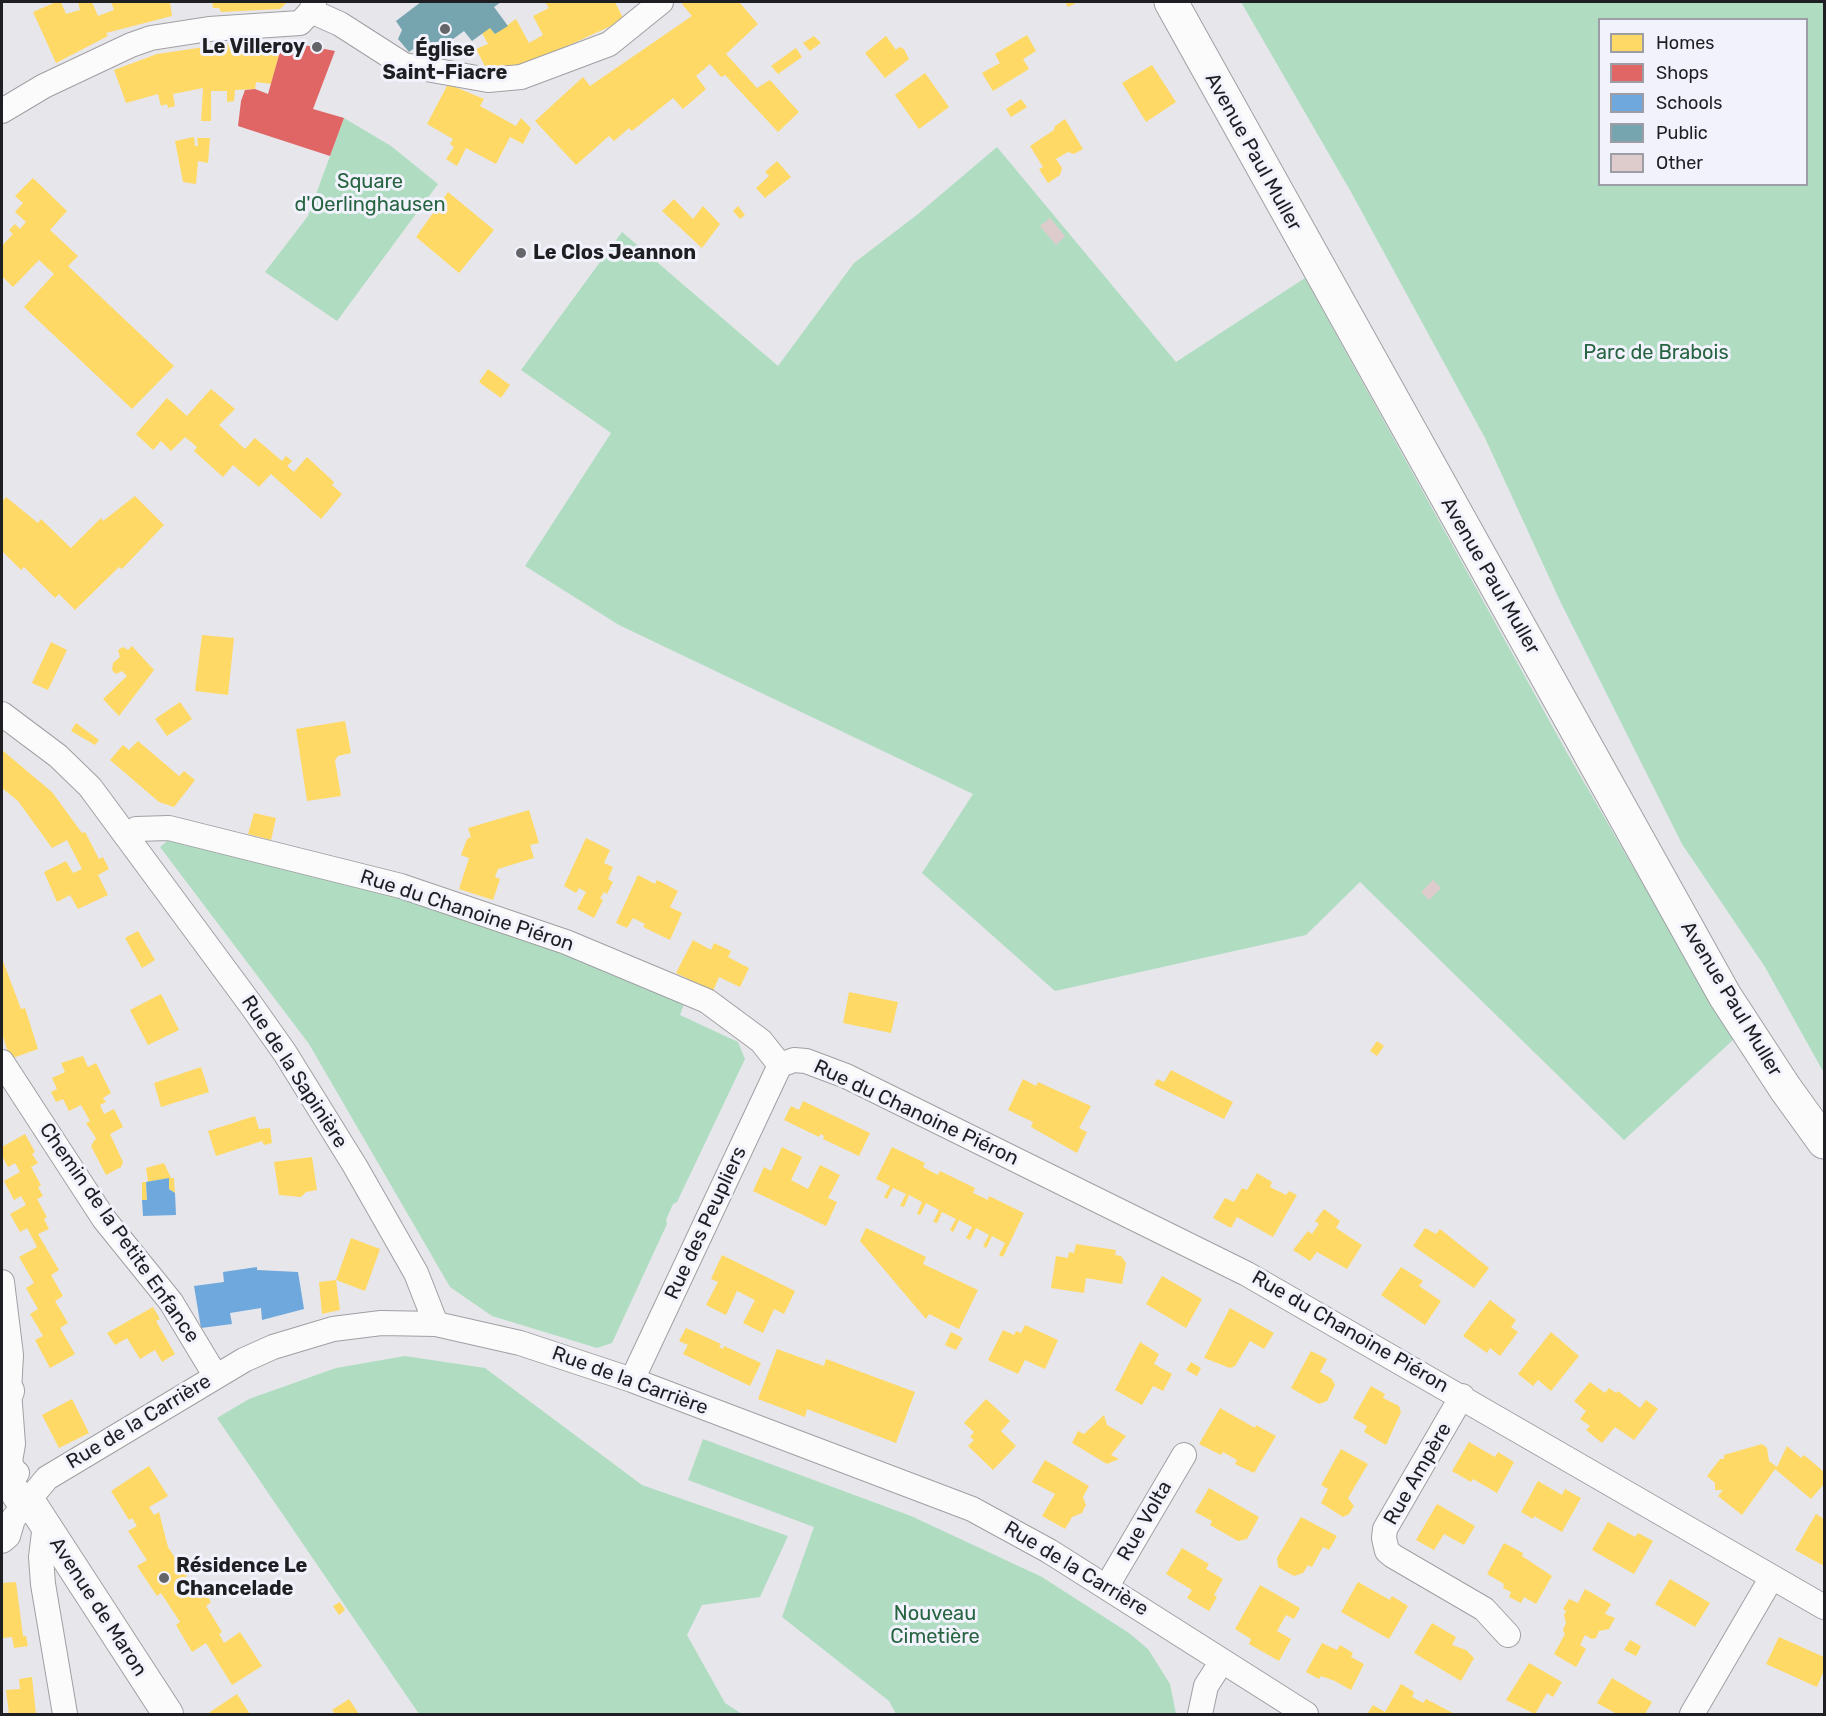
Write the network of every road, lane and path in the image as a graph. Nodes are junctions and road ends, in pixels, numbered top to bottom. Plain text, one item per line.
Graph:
1 (661, 2) edge
2 (1171, 2) edge
3 (312, 6) edge
4 (2, 111) edge
5 (2, 714) edge
6 (126, 836) junction
7 (2, 1062) edge
8 (780, 1065) junction
9 (1824, 1142) edge
10 (2, 1282) edge
11 (436, 1324) junction
12 (215, 1375) junction
13 (632, 1380) junction
14 (5, 1394) edge
15 (1462, 1396) junction
16 (1184, 1455) dead end
17 (5, 1462) edge
18 (37, 1512) junction
19 (5, 1539) edge
20 (1772, 1576) junction
21 (1107, 1586) junction
22 (1824, 1607) edge
23 (1508, 1635) dead end
24 (1222, 1661) junction
25 (65, 1714) edge
26 (168, 1714) edge
27 (1200, 1714) edge
28 (1306, 1714) edge
29 (1692, 1714) edge

1 - 3 street
2 - 9 main road, Avenue Paul Muller
3 - 4 street
5 - 6 street
6 - 8 street, Rue du Chanoine Piéron
6 - 11 street, Rue de la Sapinière
7 - 12 street, Chemin de la Petite Enfance
8 - 13 street, Rue des Peupliers
8 - 15 street, Rue du Chanoine Piéron
10 - 14 street
11 - 12 street, Rue de la Carrière
11 - 13 street, Rue de la Carrière
12 - 18 street, Rue de la Carrière
13 - 21 street, Rue de la Carrière
14 - 17 street
15 - 20 street, Rue du Chanoine Piéron
15 - 23 street, Rue Ampère
16 - 21 street, Rue Volta
17 - 18 street, Avenue de Maron
18 - 19 street, Rue de la Carrière
18 - 25 street
18 - 26 street, Avenue de Maron
20 - 22 street, Rue du Chanoine Piéron
20 - 29 street
21 - 24 street, Rue de la Carrière
24 - 27 street
24 - 28 street, Rue de la Carrière

